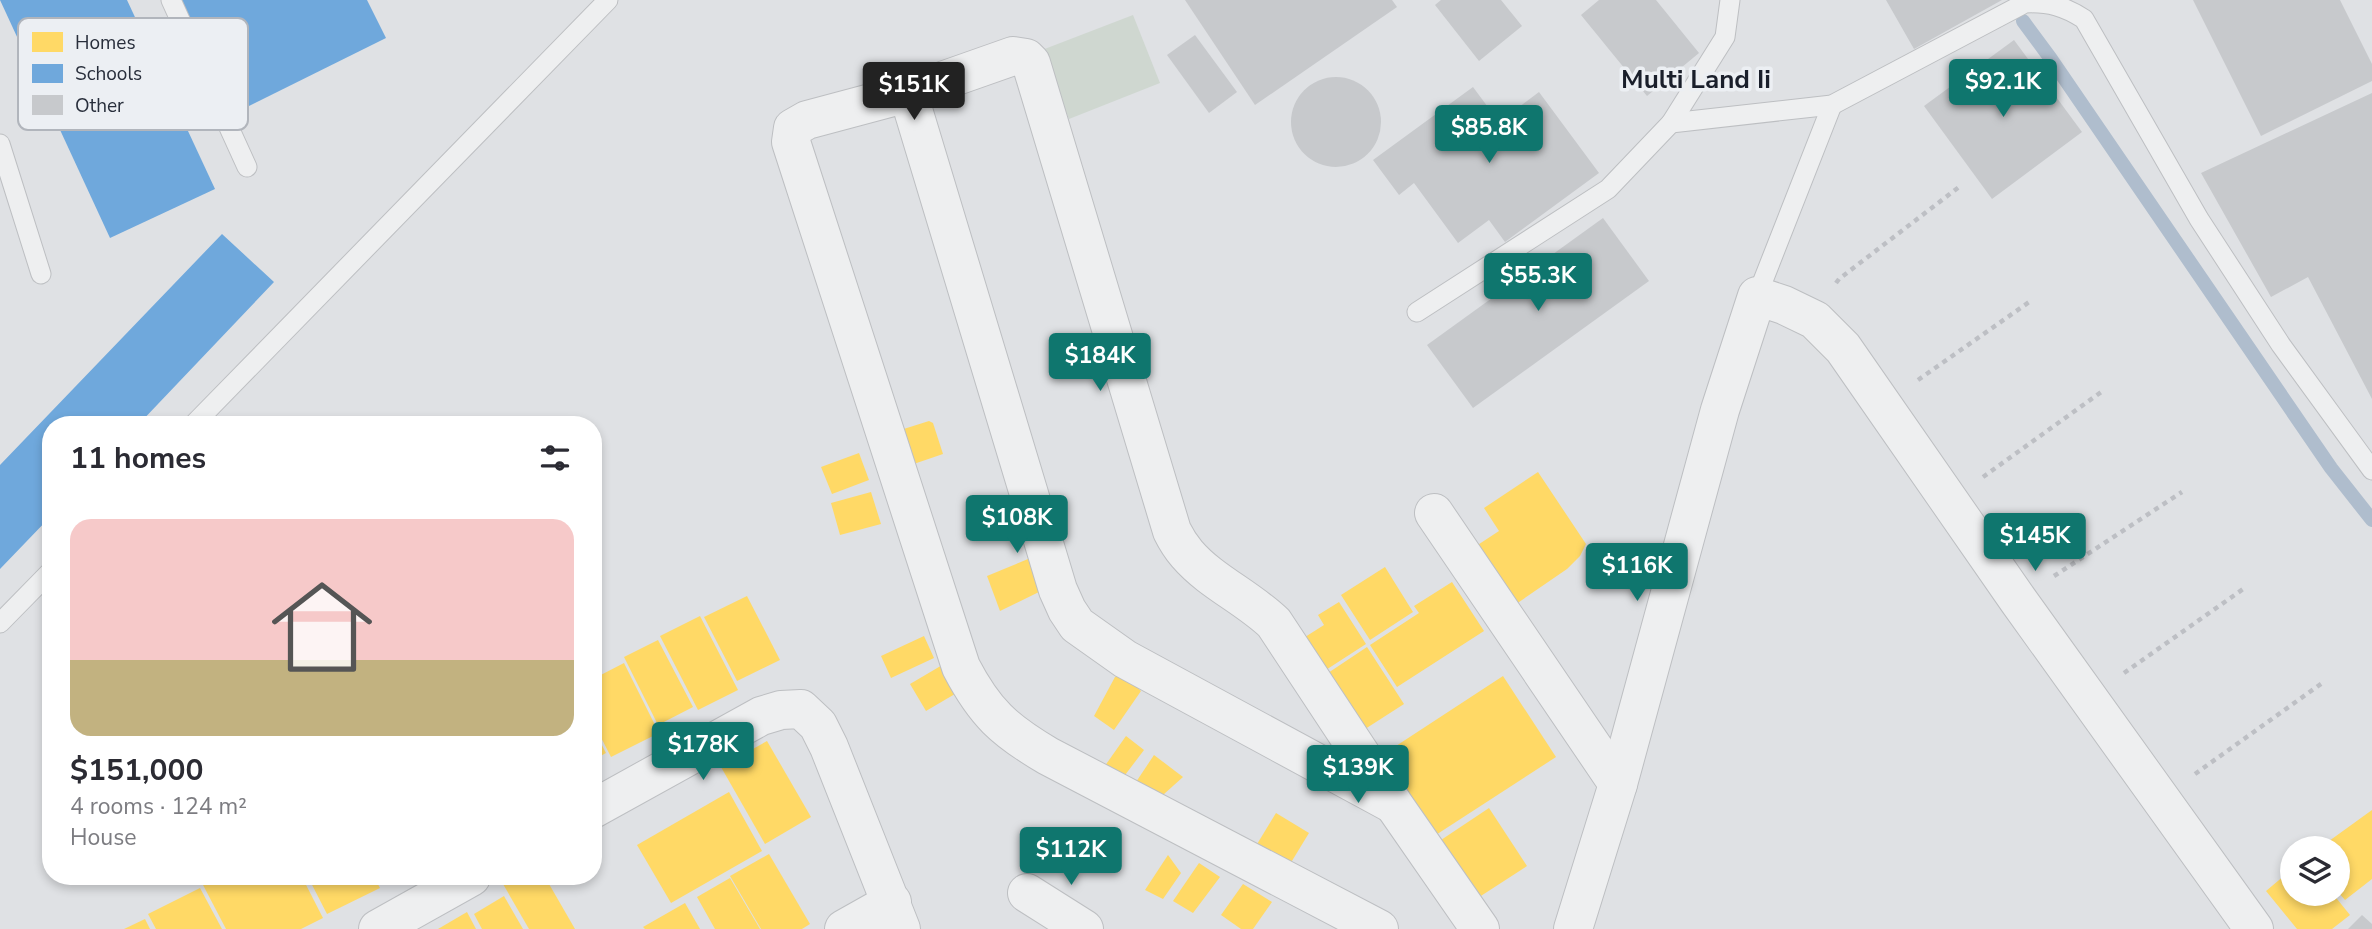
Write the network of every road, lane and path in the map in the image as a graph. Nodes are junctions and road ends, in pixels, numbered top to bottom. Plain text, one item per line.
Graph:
1 (171, 0) edge
2 (608, 0) edge
3 (1730, 0) edge
4 (179, 18) edge
5 (908, 93) junction
6 (1832, 105) junction
7 (1671, 123) junction
8 (230, 130) edge
9 (0, 144) edge
10 (247, 167) dead end
11 (1959, 187) dead end
12 (41, 274) dead end
13 (1757, 296) junction
14 (2032, 300) dead end
15 (1417, 312) dead end
16 (1815, 320) junction
17 (2104, 390) dead end
18 (1882, 405) junction
19 (202, 416) edge
20 (2372, 470) edge
21 (2182, 492) dead end
22 (1949, 501) junction
23 (1433, 513) dead end
24 (42, 580) edge
25 (2246, 587) dead end
26 (2018, 600) junction
27 (0, 623) edge
28 (2325, 681) dead end
29 (2088, 698) junction
30 (1618, 785) junction
31 (2160, 799) junction
32 (602, 804) edge
33 (1394, 805) junction
34 (448, 885) edge
35 (1027, 893) dead end
36 (896, 915) edge
37 (378, 929) edge
38 (844, 929) edge
39 (1084, 929) edge
40 (1379, 929) edge
41 (1480, 929) edge
42 (1573, 929) edge
43 (2254, 929) edge

1 - 4 lane
2 - 19 lane
3 - 7 lane
5 - 33 street
5 - 33 street
5 - 40 street
6 - 7 lane
6 - 13 lane
6 - 20 lane
7 - 15 lane
8 - 10 lane
9 - 12 lane
11 - 16 path
13 - 16 street
13 - 30 street
14 - 18 path
16 - 18 street
17 - 22 path
18 - 22 street
21 - 26 path
22 - 26 street
23 - 30 street
24 - 27 lane
25 - 29 path
26 - 29 street
28 - 31 path
29 - 31 street
30 - 42 street
31 - 43 street
32 - 36 street
33 - 41 street
34 - 37 street
35 - 39 street
36 - 38 street

